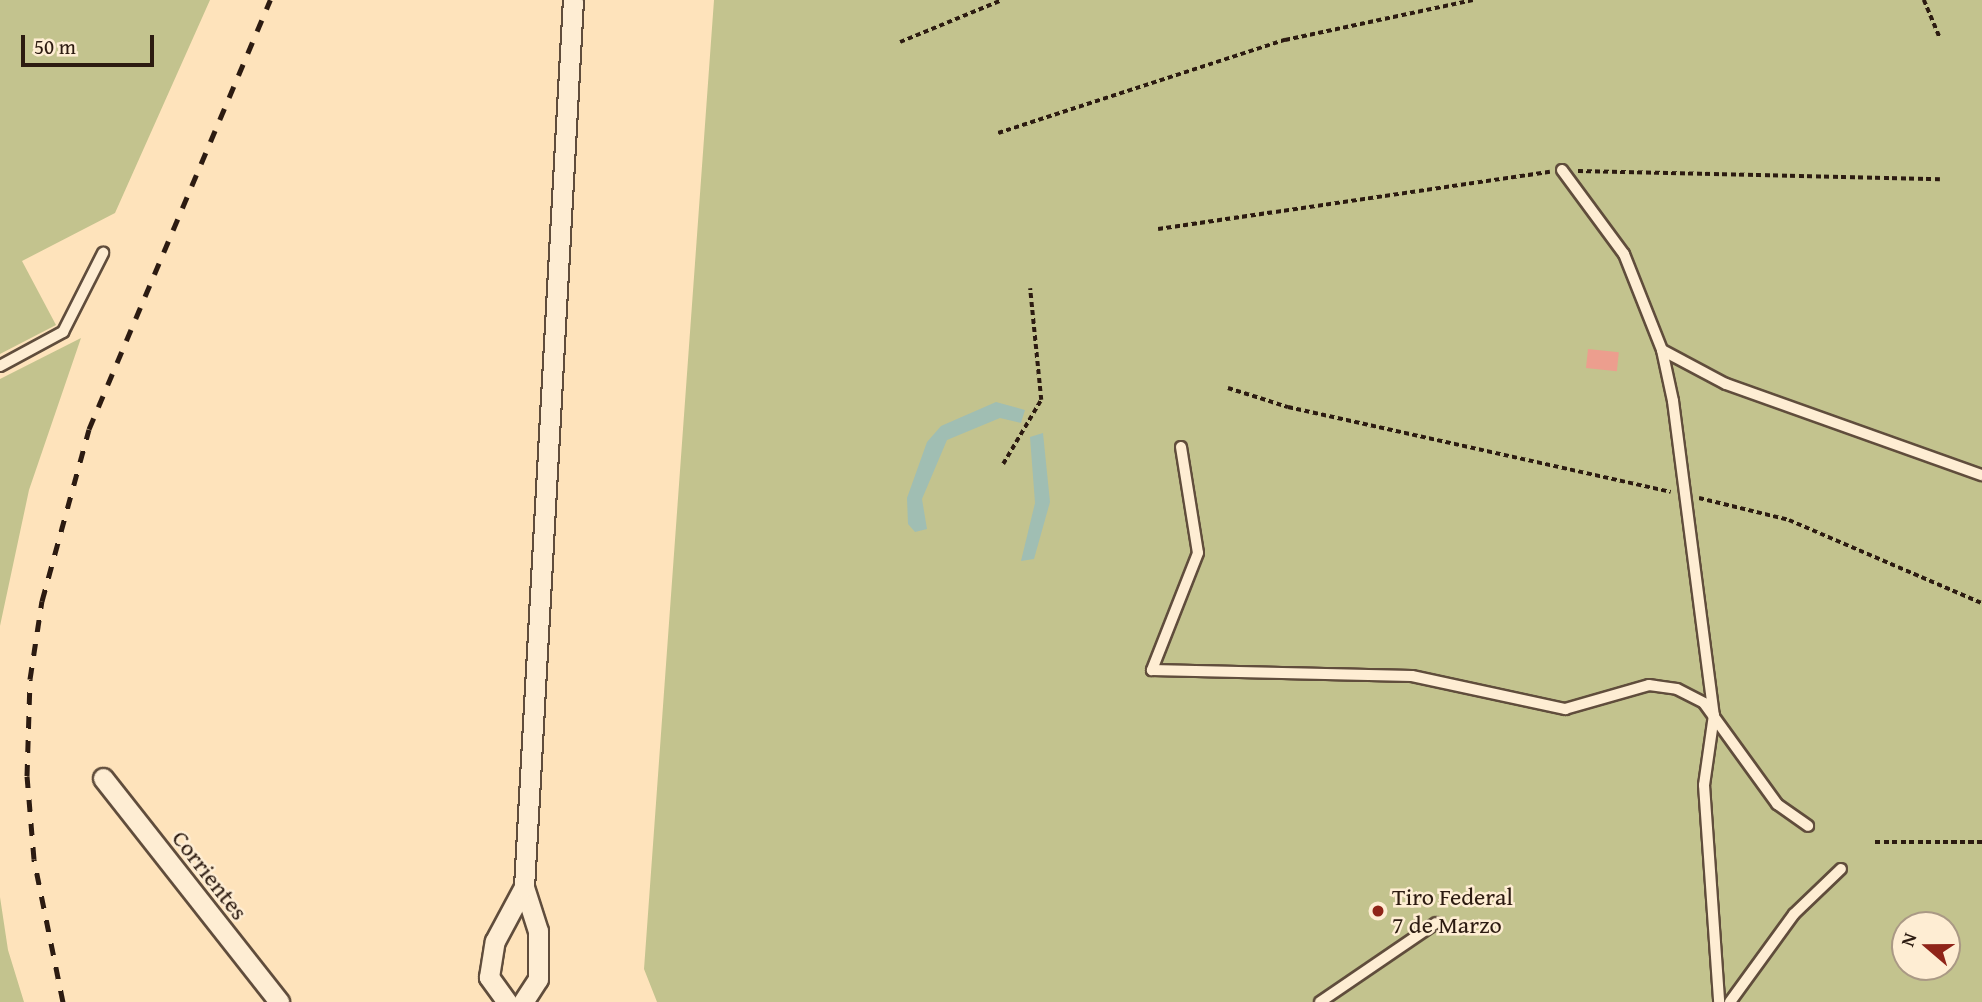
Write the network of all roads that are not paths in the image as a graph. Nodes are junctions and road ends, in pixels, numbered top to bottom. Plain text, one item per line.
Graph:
1 (573, 0) edge
2 (1562, 170) road end
3 (103, 253) dead end
4 (1662, 351) junction
5 (0, 366) edge
6 (1181, 447) dead end
7 (1982, 475) edge
8 (1714, 715) junction
9 (103, 778) dead end
10 (1808, 826) dead end
11 (1841, 869) dead end
12 (524, 887) junction
13 (1436, 923) dead end
14 (279, 1002) edge
15 (507, 1002) edge
16 (523, 1002) edge
17 (1320, 1002) edge
18 (1719, 1002) edge
19 (1730, 1002) edge

1 - 12 street
2 - 4 lane
3 - 5 lane
4 - 7 lane
4 - 8 lane
6 - 8 lane
8 - 10 lane
8 - 18 lane
9 - 14 street, Corrientes
11 - 19 lane
12 - 15 street
12 - 16 street
13 - 17 lane

